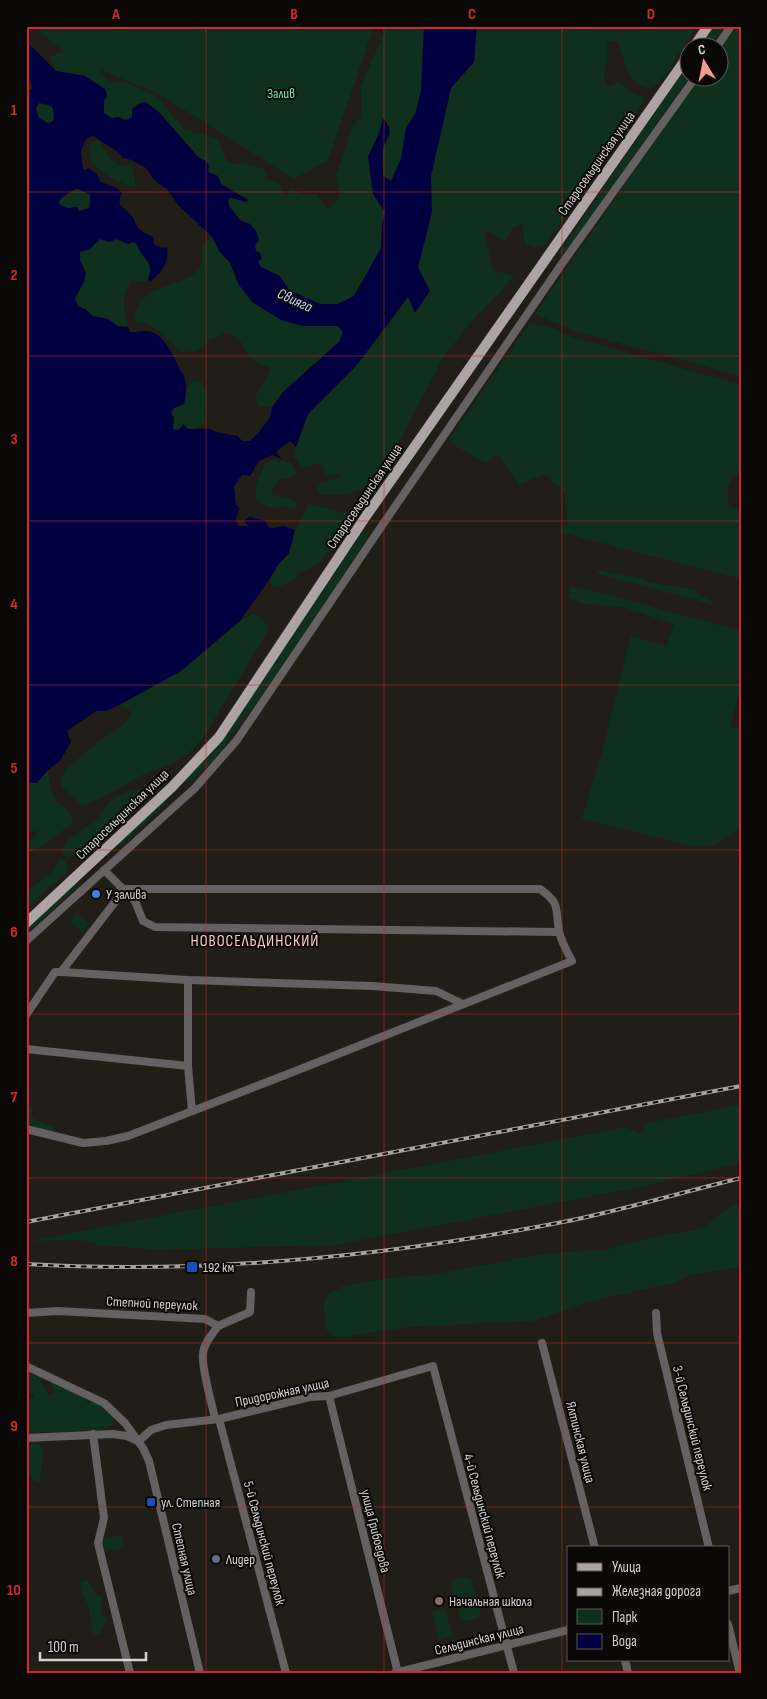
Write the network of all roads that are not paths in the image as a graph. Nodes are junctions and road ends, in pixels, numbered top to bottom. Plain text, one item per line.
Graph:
1 (708, 26) edge
2 (731, 26) edge
3 (700, 38) edge
4 (723, 38) edge
5 (680, 66) edge
6 (688, 88) edge
7 (172, 787) junction
8 (183, 798) junction
9 (104, 870) junction
10 (125, 889) junction
11 (26, 923) edge
12 (559, 932) junction
13 (26, 941) edge
14 (61, 972) junction
15 (188, 980) junction
16 (463, 1004) junction
17 (26, 1015) edge
18 (26, 1049) edge
19 (188, 1066) junction
20 (192, 1111) junction
21 (26, 1129) edge
22 (252, 1292) dead end
23 (26, 1313) edge
24 (656, 1313) dead end
25 (218, 1326) junction
26 (542, 1343) dead end
27 (26, 1366) edge
28 (433, 1366) joint
29 (329, 1396) junction
30 (217, 1419) junction
31 (93, 1434) junction
32 (26, 1438) edge
33 (139, 1441) junction
34 (594, 1546) edge
35 (709, 1546) edge
36 (567, 1630) edge
37 (730, 1632) edge
38 (507, 1646) junction
39 (130, 1673) edge
40 (200, 1673) edge
41 (286, 1673) edge
42 (397, 1673) edge
43 (514, 1673) edge
44 (740, 1673) edge

1 - 3 main road
2 - 4 street
5 - 7 main road, Старосельдинская улица
6 - 8 street
7 - 8 street
7 - 11 main road, Старосельдинская улица
8 - 9 street
9 - 10 street
9 - 13 street
10 - 12 street
10 - 12 street
10 - 14 street
12 - 16 street
14 - 15 street
14 - 17 street
15 - 16 street
15 - 19 street
16 - 20 street
18 - 19 street
19 - 20 street
20 - 21 street
22 - 25 street
23 - 25 street, Степной переулок
24 - 35 street, 3-й Сельдинский переулок
25 - 30 street, 5-й Сельдинский переулок
26 - 34 street, Ялтинская улица
27 - 33 street, Степная улица
28 - 29 street, Придорожная улица
28 - 38 street, 4-й Сельдинский переулок
29 - 30 street, Придорожная улица
29 - 42 street, улица Грибоедова
30 - 33 street, Придорожная улица
30 - 41 street, 5-й Сельдинский переулок
31 - 32 street
31 - 33 street
31 - 39 street
33 - 40 street, Степная улица
36 - 38 street, Сельдинская улица
37 - 44 street
38 - 42 street, Сельдинская улица
38 - 43 street, 4-й Сельдинский переулок

